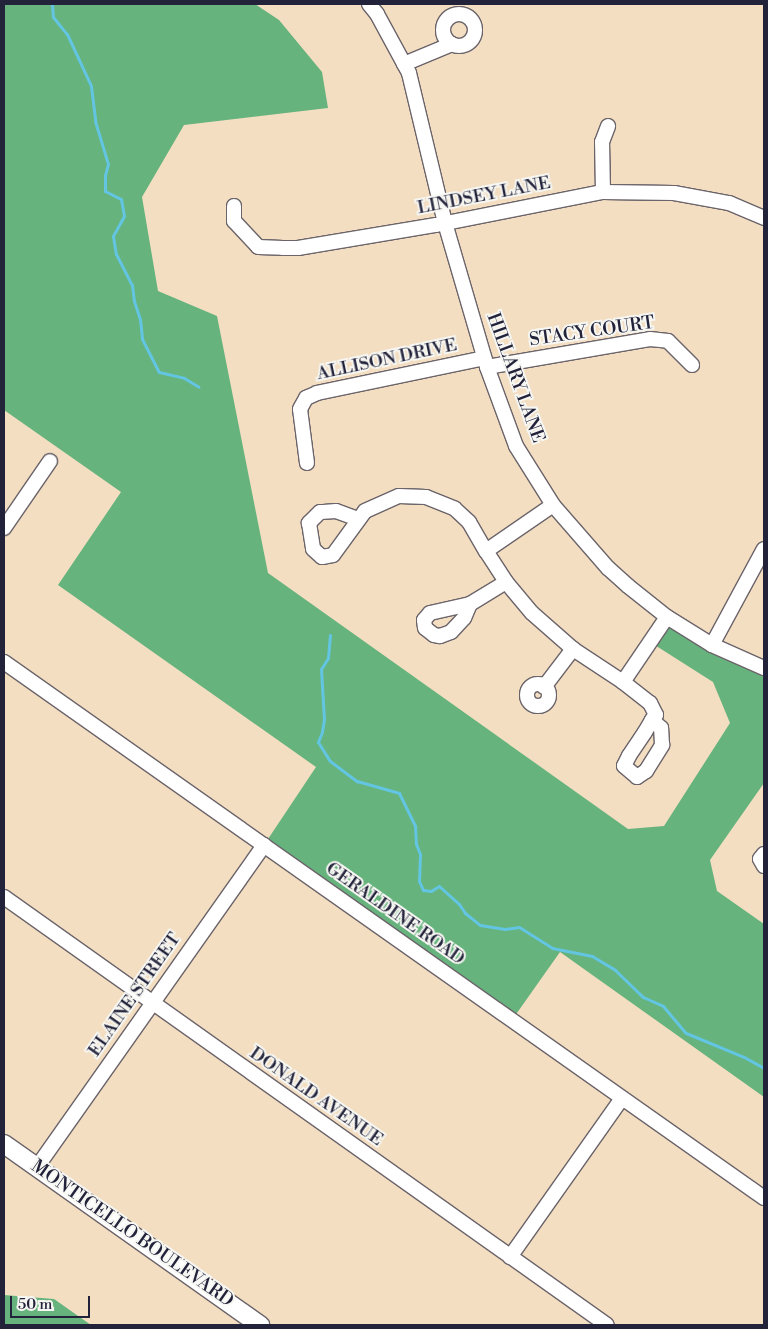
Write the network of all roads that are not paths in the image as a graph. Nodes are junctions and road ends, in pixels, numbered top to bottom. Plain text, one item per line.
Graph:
1 (369, 4) edge
2 (452, 44) dead end
3 (404, 64) junction
4 (608, 126) dead end
5 (603, 192) junction
6 (234, 206) dead end
7 (764, 218) edge
8 (445, 223) junction
9 (486, 363) junction
10 (692, 365) dead end
11 (50, 461) dead end
12 (307, 463) dead end
13 (553, 505) junction
14 (358, 519) dead end
15 (4, 528) edge
16 (764, 549) edge
17 (486, 551) junction
18 (506, 582) junction
19 (470, 604) dead end
20 (666, 617) junction
21 (712, 645) junction
22 (573, 649) junction
23 (4, 662) edge
24 (764, 668) edge
25 (623, 682) junction
26 (544, 687) dead end
27 (652, 720) dead end
28 (264, 845) junction
29 (764, 854) edge
30 (764, 866) edge
31 (4, 897) edge
32 (151, 1004) junction
33 (622, 1098) junction
34 (4, 1144) edge
35 (37, 1167) junction
36 (764, 1198) edge
37 (510, 1257) junction
38 (260, 1325) edge
39 (607, 1325) edge

1 - 3 street, HILLARY LANE
2 - 3 street
3 - 8 street, HILLARY LANE
4 - 5 street
5 - 7 street, LINDSEY LANE
5 - 8 street, LINDSEY LANE
6 - 8 street, LINDSEY LANE
8 - 9 street, HILLARY LANE
9 - 10 street, STACY COURT
9 - 12 street, ALLISON DRIVE
9 - 13 street, HILLARY LANE
11 - 15 street
13 - 17 street
13 - 20 street, HILLARY LANE
14 - 17 street
16 - 21 street
17 - 18 street
18 - 19 street
18 - 22 street
20 - 21 street, HILLARY LANE
20 - 25 street
21 - 24 street, HILLARY LANE
22 - 25 street
22 - 26 street
23 - 28 street, GERALDINE ROAD
25 - 27 street
28 - 32 street, ELAINE STREET
28 - 33 street, GERALDINE ROAD
29 - 30 street
31 - 32 street, DONALD AVENUE
32 - 35 street, ELAINE STREET
32 - 37 street, DONALD AVENUE
33 - 36 street, GERALDINE ROAD
33 - 37 street
34 - 35 main road, MONTICELLO BOULEVARD
35 - 38 main road, MONTICELLO BOULEVARD
37 - 39 street, DONALD AVENUE

